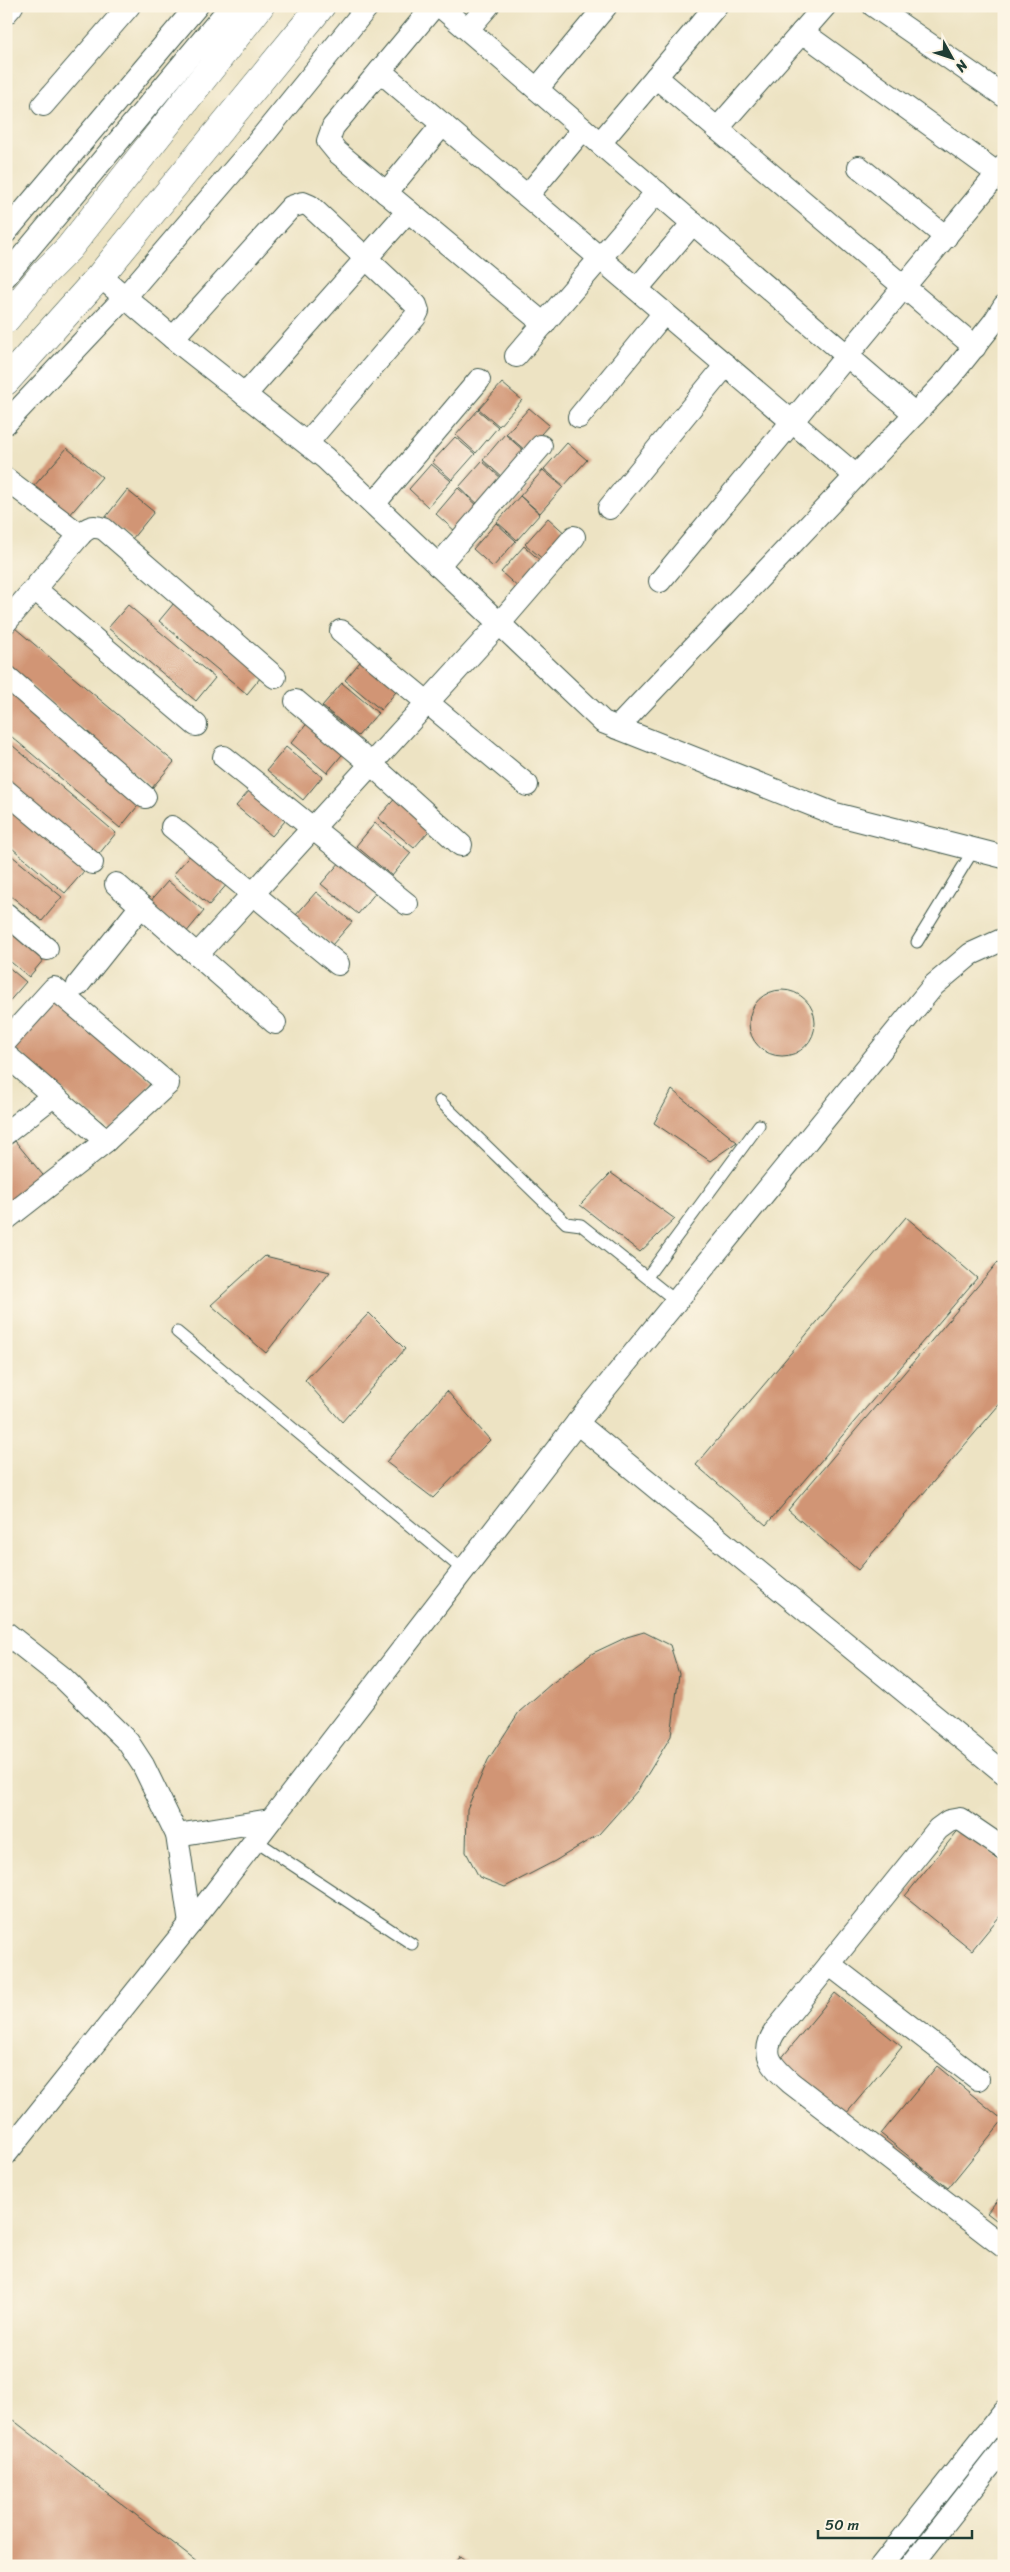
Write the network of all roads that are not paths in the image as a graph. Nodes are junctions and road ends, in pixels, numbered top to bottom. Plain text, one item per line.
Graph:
1 (12, 6) edge
2 (129, 6) edge
3 (197, 6) edge
4 (321, 6) edge
5 (368, 6) edge
6 (434, 6) edge
7 (440, 6) edge
8 (488, 6) edge
9 (606, 6) edge
10 (716, 6) edge
11 (825, 6) edge
12 (874, 6) edge
13 (236, 11) edge
14 (6, 13) edge
15 (468, 30) junction
16 (802, 32) junction
17 (380, 71) junction
18 (656, 77) junction
19 (538, 89) junction
20 (1004, 96) edge
21 (43, 106) dead end
22 (443, 124) junction
23 (583, 129) junction
24 (717, 129) junction
25 (600, 143) junction
26 (860, 167) dead end
27 (1001, 170) edge
28 (386, 192) junction
29 (656, 192) junction
30 (527, 196) junction
31 (408, 211) junction
32 (693, 223) junction
33 (6, 232) edge
34 (946, 237) junction
35 (14, 250) edge
36 (367, 257) junction
37 (600, 258) junction
38 (43, 274) junction
39 (6, 276) edge
40 (100, 276) junction
41 (904, 288) junction
42 (637, 290) junction
43 (125, 297) junction
44 (1004, 306) edge
45 (664, 312) junction
46 (6, 319) edge
47 (544, 324) junction
48 (173, 338) junction
49 (975, 347) junction
50 (516, 356) dead end
51 (848, 356) junction
52 (726, 365) junction
53 (479, 380) dead end
54 (6, 381) edge
55 (245, 394) junction
56 (915, 414) junction
57 (579, 417) dead end
58 (793, 422) junction
59 (6, 423) edge
60 (307, 443) junction
61 (541, 446) dead end
62 (856, 476) junction
63 (6, 478) edge
64 (374, 504) junction
65 (609, 508) dead end
66 (80, 535) junction
67 (574, 537) dead end
68 (438, 566) junction
69 (660, 581) dead end
70 (36, 590) junction
71 (6, 622) edge
72 (499, 624) junction
73 (341, 631) dead end
74 (6, 676) edge
75 (275, 677) dead end
76 (296, 701) dead end
77 (427, 702) junction
78 (196, 725) dead end
79 (617, 728) junction
80 (224, 757) dead end
81 (370, 763) junction
82 (526, 785) dead end
83 (6, 791) edge
84 (145, 797) dead end
85 (172, 827) dead end
86 (312, 828) junction
87 (461, 845) dead end
88 (974, 849) junction
89 (1004, 857) edge
90 (92, 863) dead end
91 (116, 884) dead end
92 (253, 894) junction
93 (407, 904) dead end
94 (141, 906) junction
95 (6, 914) edge
96 (1004, 938) edge
97 (917, 942) dead end
98 (47, 949) dead end
99 (197, 955) junction
100 (338, 964) dead end
101 (78, 984) dead end
102 (275, 1023) dead end
103 (6, 1042) edge
104 (6, 1055) edge
105 (53, 1096) junction
106 (440, 1100) dead end
107 (759, 1125) dead end
108 (6, 1133) edge
109 (106, 1141) junction
110 (6, 1219) edge
111 (647, 1277) junction
112 (676, 1301) junction
113 (177, 1332) dead end
114 (577, 1423) junction
115 (463, 1570) junction
116 (6, 1633) edge
117 (1004, 1773) edge
118 (270, 1820) junction
119 (177, 1835) junction
120 (255, 1840) junction
121 (1004, 1848) edge
122 (190, 1924) junction
123 (412, 1944) dead end
124 (829, 1964) junction
125 (978, 2079) dead end
126 (6, 2154) edge
127 (1004, 2247) edge
128 (1004, 2411) edge
129 (1004, 2448) edge
130 (881, 2566) edge
131 (911, 2566) edge

1 - 14 street
2 - 21 street
3 - 33 street
4 - 40 street
5 - 43 street
6 - 17 street
7 - 15 street
8 - 15 street
9 - 19 street
10 - 18 street
11 - 16 street
12 - 20 street
13 - 35 street
13 - 38 street
15 - 19 street
16 - 24 street
16 - 27 street
17 - 22 street
17 - 28 street
18 - 24 street
18 - 25 street
19 - 23 street
22 - 28 street
22 - 30 street
23 - 25 street
23 - 30 street
24 - 41 street
25 - 29 street
26 - 34 street
27 - 34 street
28 - 31 street
29 - 32 street
29 - 37 street
30 - 37 street
31 - 36 street
31 - 47 street
32 - 42 street
32 - 51 street
34 - 41 street
35 - 38 street
35 - 39 street
36 - 48 street
36 - 55 street
36 - 60 street
37 - 42 street
37 - 47 street
38 - 46 street
40 - 43 street
40 - 54 street
41 - 49 street
41 - 51 street
42 - 45 street
43 - 48 street
43 - 59 street
44 - 49 street
45 - 52 street
45 - 57 street
47 - 50 street
48 - 55 street
49 - 56 street
51 - 56 street
51 - 58 street
52 - 58 street
52 - 65 street
53 - 64 street
55 - 60 street
56 - 62 street
58 - 62 street
58 - 69 street
60 - 64 street
61 - 68 street
62 - 79 street
63 - 66 street
64 - 68 street
66 - 70 street
66 - 75 street
67 - 72 street
68 - 72 street
70 - 71 street
70 - 78 street
72 - 77 street
72 - 79 street
73 - 77 street
74 - 84 street
76 - 81 street
77 - 81 street
77 - 82 street
79 - 88 street
80 - 86 street
81 - 86 street
81 - 87 street
83 - 90 street
85 - 92 street
86 - 92 street
86 - 93 street
88 - 89 street
88 - 97 lane
91 - 94 street
92 - 99 street
92 - 100 street
94 - 99 street
94 - 101 street
95 - 98 street
96 - 112 street
99 - 102 street
103 - 109 street
104 - 105 street
105 - 108 street
105 - 109 street
106 - 111 lane
107 - 111 lane
109 - 110 street
111 - 112 lane
112 - 114 street
113 - 115 lane
114 - 115 street
114 - 117 street
115 - 118 street
116 - 119 street
118 - 119 street
118 - 120 street
119 - 122 street
120 - 122 street
120 - 123 lane
121 - 124 street
122 - 126 street
124 - 125 street
124 - 127 street
128 - 130 street
129 - 131 street

